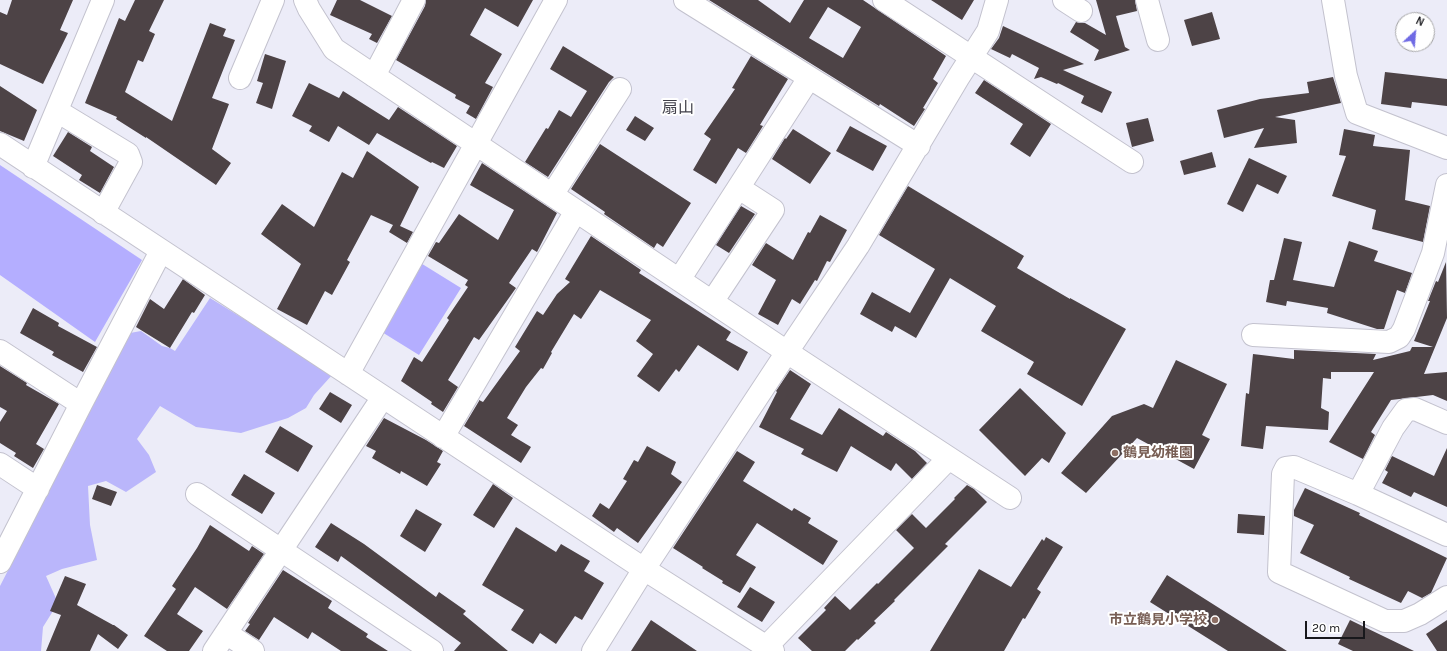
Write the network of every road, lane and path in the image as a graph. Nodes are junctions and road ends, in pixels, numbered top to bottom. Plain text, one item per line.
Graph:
1 (103, 0) edge
2 (273, 0) edge
3 (282, 0) edge
4 (414, 0) edge
5 (556, 0) edge
6 (685, 0) edge
7 (884, 0) edge
8 (997, 0) edge
9 (1147, 0) edge
10 (1333, 0) edge
11 (313, 7) edge
12 (1158, 40) dead end
13 (972, 57) junction
14 (374, 76) junction
15 (240, 78) dead end
16 (809, 78) junction
17 (620, 89) dead end
18 (57, 111) junction
19 (0, 144) edge
20 (477, 144) junction
21 (919, 146) junction
22 (1447, 148) edge
23 (1132, 162) dead end
24 (33, 167) junction
25 (1447, 185) edge
26 (738, 188) junction
27 (552, 195) junction
28 (576, 211) junction
29 (103, 213) junction
30 (161, 251) junction
31 (680, 280) junction
32 (712, 302) junction
33 (1253, 335) dead end
34 (0, 351) edge
35 (787, 352) junction
36 (348, 374) junction
37 (383, 397) junction
38 (81, 404) junction
39 (1447, 423) edge
40 (443, 436) junction
41 (950, 458) junction
42 (0, 464) edge
43 (38, 488) junction
44 (197, 494) dead end
45 (1358, 494) junction
46 (1010, 498) dead end
47 (1447, 535) edge
48 (281, 550) junction
49 (0, 562) edge
50 (644, 569) junction
51 (1447, 598) edge
52 (226, 633) junction
53 (769, 649) edge
54 (214, 651) edge
55 (253, 651) edge
56 (432, 651) edge
57 (593, 651) edge

1 - 18 street
2 - 15 street
3 - 11 street
4 - 14 street
5 - 20 street
6 - 16 street
7 - 13 street
8 - 13 street
9 - 12 street
10 - 22 street
11 - 14 street
13 - 21 street
13 - 23 street
14 - 20 street
16 - 21 street
16 - 26 street
17 - 27 street
18 - 24 street
18 - 29 street
19 - 24 street
20 - 27 street
20 - 36 street
21 - 35 street
24 - 29 street
25 - 33 street
26 - 31 street
26 - 32 street
27 - 28 street
28 - 31 street
28 - 40 street
29 - 30 street
30 - 36 street
30 - 38 street
31 - 32 street
32 - 35 street
34 - 38 street
35 - 41 street
35 - 50 street
36 - 37 street
37 - 40 street
37 - 48 street
38 - 43 street
39 - 45 street
40 - 50 street
41 - 46 street
41 - 53 street
42 - 43 street
43 - 49 street
44 - 48 street
45 - 47 street
45 - 51 street
48 - 52 street
48 - 56 street
50 - 53 street
50 - 57 street
52 - 54 street
52 - 55 street

